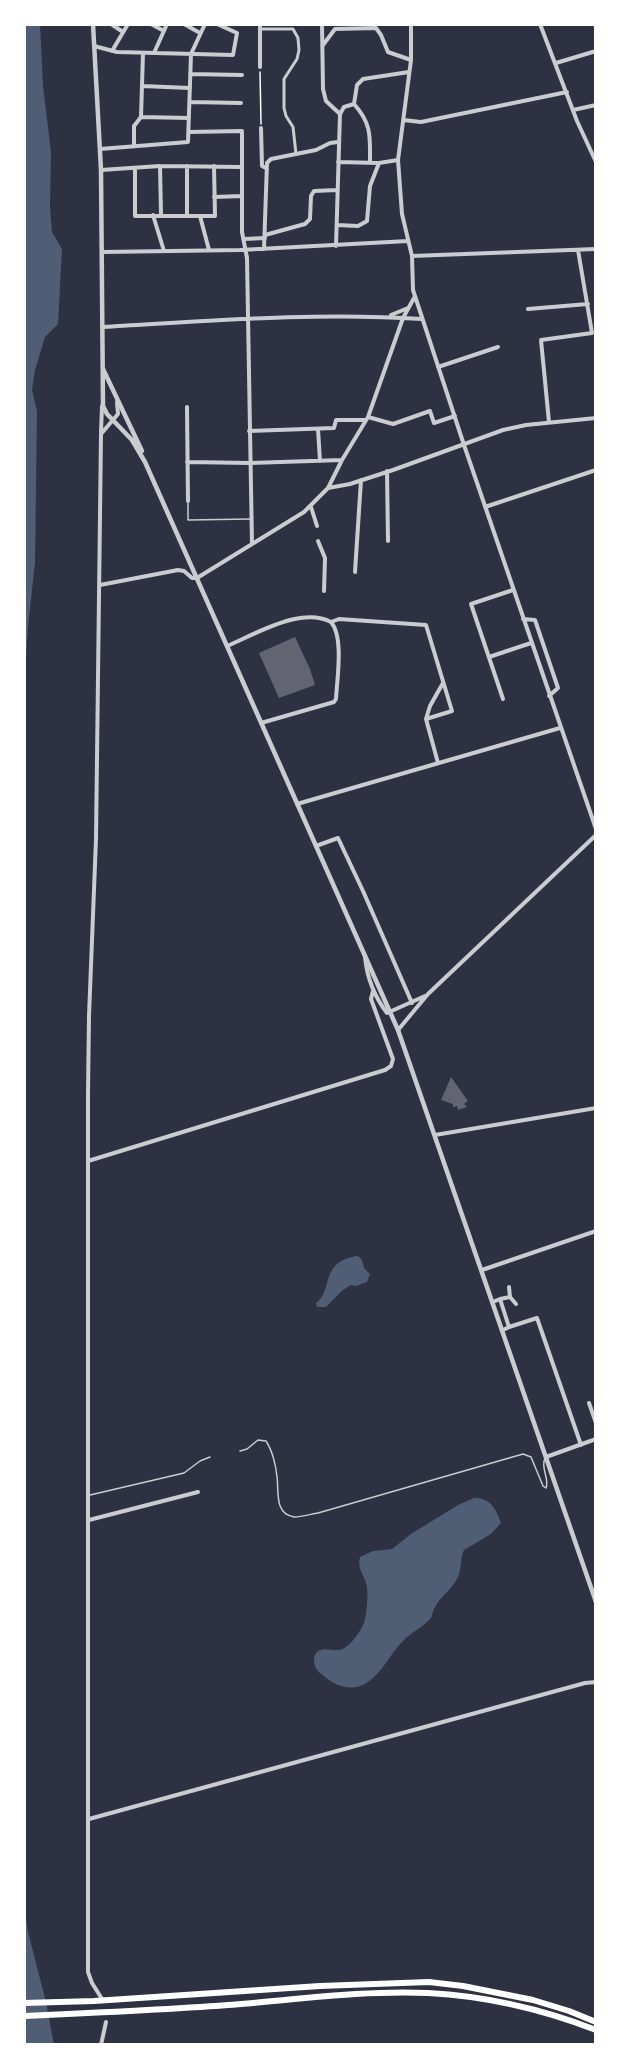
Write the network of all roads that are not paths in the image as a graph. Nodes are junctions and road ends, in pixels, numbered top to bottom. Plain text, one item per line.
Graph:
1 (111, 24) edge
2 (128, 24) edge
3 (151, 24) edge
4 (167, 24) edge
5 (184, 24) edge
6 (205, 24) edge
7 (217, 24) edge
8 (322, 24) edge
9 (411, 24) edge
10 (540, 24) edge
11 (93, 25) edge
12 (260, 26) edge
13 (164, 31) junction
14 (123, 32) junction
15 (200, 33) junction
16 (322, 45) junction
17 (94, 46) junction
18 (112, 51) junction
19 (596, 51) edge
20 (143, 53) junction
21 (154, 53) junction
22 (191, 54) junction
23 (411, 60) junction
24 (556, 63) junction
25 (260, 67) road end
26 (410, 72) junction
27 (190, 74) junction
28 (242, 75) dead end
29 (142, 86) junction
30 (190, 88) junction
31 (567, 92) junction
32 (190, 102) junction
33 (241, 103) dead end
34 (354, 104) junction
35 (596, 105) edge
36 (573, 110) junction
37 (340, 114) junction
38 (141, 117) junction
39 (189, 118) junction
40 (402, 120) junction
41 (261, 128) road end
42 (189, 132) junction
43 (338, 142) junction
44 (134, 145) junction
45 (100, 149) junction
46 (296, 154) junction
47 (398, 160) junction
48 (338, 162) junction
49 (370, 162) junction
50 (596, 162) edge
51 (379, 163) junction
52 (187, 165) junction
53 (160, 166) junction
54 (214, 166) junction
55 (241, 167) junction
56 (135, 168) junction
57 (266, 168) junction
58 (101, 170) junction
59 (338, 190) junction
60 (242, 196) junction
61 (214, 197) junction
62 (153, 215) junction
63 (161, 215) junction
64 (188, 216) junction
65 (200, 216) junction
66 (337, 225) junction
67 (265, 236) junction
68 (244, 239) junction
69 (408, 241) junction
70 (336, 246) junction
71 (247, 249) junction
72 (264, 249) junction
73 (596, 249) edge
74 (209, 250) junction
75 (578, 250) junction
76 (164, 251) junction
77 (102, 252) junction
78 (412, 256) junction
79 (415, 297) junction
80 (588, 304) junction
81 (408, 308) junction
82 (528, 309) dead end
83 (387, 316) junction
84 (403, 318) junction
85 (248, 320) junction
86 (422, 320) junction
87 (103, 327) junction
88 (594, 333) edge
89 (498, 347) dead end
90 (102, 366) junction
91 (438, 367) junction
92 (116, 399) junction
93 (102, 403) junction
94 (187, 406) dead end
95 (454, 416) junction
96 (367, 418) junction
97 (596, 418) edge
98 (112, 420) junction
99 (549, 422) junction
100 (318, 429) junction
101 (249, 431) junction
102 (101, 434) junction
103 (464, 445) junction
104 (342, 460) junction
105 (320, 461) junction
106 (145, 462) junction
107 (188, 462) junction
108 (250, 463) junction
109 (596, 470) edge
110 (387, 471) junction
111 (361, 480) junction
112 (328, 488) junction
113 (188, 501) joint
114 (311, 507) junction
115 (485, 507) junction
116 (251, 519) junction
117 (317, 526) dead end
118 (318, 541) dead end
119 (388, 541) dead end
120 (252, 544) junction
121 (355, 572) dead end
122 (197, 578) junction
123 (100, 585) junction
124 (513, 590) junction
125 (324, 591) dead end
126 (523, 619) junction
127 (331, 622) junction
128 (531, 643) junction
129 (227, 645) junction
130 (489, 657) junction
131 (444, 683) junction
132 (549, 696) junction
133 (503, 699) dead end
134 (426, 718) junction
135 (261, 723) junction
136 (560, 728) junction
137 (438, 763) junction
138 (297, 804) junction
139 (596, 829) edge
140 (596, 835) edge
141 (316, 846) junction
142 (364, 953) junction
143 (373, 991) junction
144 (428, 994) junction
145 (412, 1003) junction
146 (391, 1012) junction
147 (398, 1030) junction
148 (596, 1108) edge
149 (435, 1135) junction
150 (88, 1161) junction
151 (596, 1231) edge
152 (482, 1270) junction
153 (509, 1287) dead end
154 (510, 1297) junction
155 (500, 1299) junction
156 (493, 1302) junction
157 (516, 1304) dead end
158 (509, 1327) junction
159 (502, 1330) junction
160 (589, 1403) dead end
161 (596, 1423) edge
162 (596, 1439) edge
163 (581, 1445) junction
164 (240, 1451) dead end
165 (210, 1457) dead end
166 (546, 1457) junction
167 (198, 1492) dead end
168 (89, 1495) junction
169 (89, 1520) junction
170 (596, 1602) edge
171 (596, 1682) edge
172 (89, 1819) junction
173 (102, 1999) dead end
174 (24, 2003) edge
175 (24, 2016) edge
176 (106, 2022) dead end
177 (596, 2022) edge
178 (596, 2030) edge
179 (101, 2045) edge

1 - 14 street
2 - 14 street
3 - 13 street
4 - 13 street
5 - 15 street
6 - 15 street
7 - 22 street
8 - 16 street
9 - 23 street
10 - 24 street
11 - 17 street
12 - 25 street
12 - 46 street
13 - 21 street
14 - 18 street
15 - 22 street
16 - 23 street
16 - 37 street
17 - 18 street
17 - 45 street
18 - 20 street
19 - 24 street
20 - 21 street
20 - 29 street
21 - 22 street
22 - 27 street
23 - 26 street
24 - 31 street
26 - 34 street
26 - 40 street
27 - 28 street
27 - 30 street
29 - 30 street
29 - 38 street
30 - 32 street
31 - 36 street
31 - 40 street
32 - 33 street
32 - 39 street
34 - 37 street
34 - 49 street
35 - 36 street
36 - 50 street
37 - 43 street
38 - 39 street
38 - 44 street
39 - 42 street
40 - 47 street
41 - 57 street
42 - 44 street
42 - 55 street
43 - 46 street
43 - 48 street
44 - 45 street
45 - 58 street
46 - 57 street
47 - 51 street
47 - 69 street
48 - 49 street
48 - 59 street
49 - 51 street
51 - 66 street
52 - 53 street
52 - 54 street
52 - 64 street
53 - 56 street
53 - 63 street
54 - 55 street
54 - 61 street
55 - 60 street
56 - 58 street
56 - 62 street
57 - 67 street
58 - 77 street
59 - 66 street
59 - 67 street
60 - 61 street
60 - 68 street
61 - 65 street
62 - 63 street
62 - 76 street
63 - 64 street
64 - 65 street
65 - 74 street
66 - 70 street
67 - 68 street
67 - 72 street
68 - 71 street
69 - 70 street
69 - 78 street
70 - 72 street
71 - 72 street
71 - 74 street
71 - 85 street
73 - 75 street
74 - 76 street
75 - 78 street
75 - 80 street
76 - 77 street
77 - 87 street
78 - 79 street
79 - 81 street
79 - 86 street
80 - 82 street
80 - 88 street
81 - 83 street
81 - 84 street
83 - 84 street
83 - 85 street
84 - 86 street
84 - 96 street
85 - 87 street
85 - 101 street
86 - 91 street
87 - 90 street
88 - 99 street
89 - 91 street
90 - 92 street
90 - 93 street
91 - 95 street
92 - 98 street
92 - 106 street
93 - 98 street
93 - 102 street
94 - 107 street
95 - 96 street
95 - 103 street
96 - 100 street
96 - 104 street
97 - 99 street
98 - 102 street
98 - 106 street
99 - 103 street
100 - 101 street
100 - 105 street
101 - 108 street
102 - 123 street
103 - 110 street
103 - 115 street
104 - 105 street
104 - 112 street
105 - 108 street
106 - 122 street
107 - 108 street
107 - 113 street
108 - 116 street
109 - 115 street
110 - 111 street
110 - 119 street
111 - 112 street
111 - 121 street
112 - 114 street
113 - 116 lane
114 - 117 street
114 - 120 street
115 - 124 street
116 - 120 street
118 - 125 street
120 - 122 street
122 - 123 street
122 - 129 street
123 - 150 street
124 - 126 street
124 - 130 street
126 - 128 street
126 - 132 street
127 - 129 street
127 - 131 street
127 - 135 street
128 - 130 street
128 - 132 street
129 - 135 street
130 - 133 street
131 - 134 street
131 - 134 street
132 - 136 street
134 - 137 street
135 - 138 street
136 - 137 street
136 - 139 street
137 - 138 street
138 - 141 street
140 - 144 street
141 - 142 street
141 - 145 street
142 - 143 street
142 - 146 street
143 - 146 street
143 - 150 street
144 - 145 street
144 - 147 street
145 - 146 street
146 - 147 street
147 - 149 street
148 - 149 street
149 - 152 street
150 - 168 street
151 - 152 street
152 - 156 street
153 - 154 street
154 - 155 street
154 - 157 street
155 - 156 street
155 - 158 street
156 - 159 street
158 - 159 street
158 - 163 street
159 - 166 street
160 - 161 street
162 - 163 street
163 - 166 street
164 - 166 lane
165 - 168 lane
166 - 170 street
167 - 169 street
168 - 169 street
169 - 172 street
171 - 172 street
172 - 173 street
174 - 177 highway
175 - 178 highway
176 - 179 street

